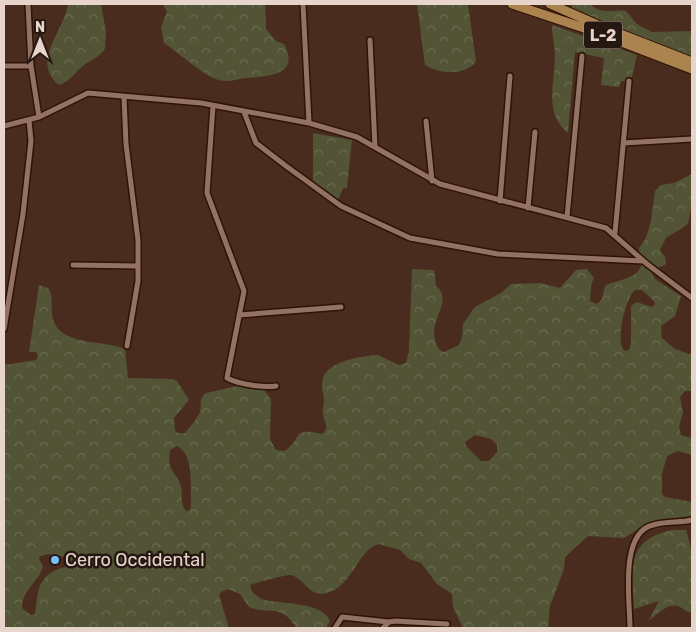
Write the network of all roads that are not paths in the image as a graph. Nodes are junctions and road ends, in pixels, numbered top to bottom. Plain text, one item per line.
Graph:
1 (28, 4) edge
2 (303, 4) edge
3 (512, 4) edge
4 (550, 4) edge
5 (370, 40) dead end
6 (582, 56) dead end
7 (692, 62) edge
8 (4, 66) edge
9 (31, 66) junction
10 (692, 69) edge
11 (510, 76) dead end
12 (629, 81) dead end
13 (124, 97) junction
14 (213, 106) junction
15 (244, 112) junction
16 (39, 117) junction
17 (29, 120) junction
18 (426, 122) dead end
19 (309, 123) junction
20 (4, 126) edge
21 (535, 132) dead end
22 (692, 139) edge
23 (623, 143) junction
24 (375, 147) junction
25 (432, 182) junction
26 (500, 201) junction
27 (528, 208) junction
28 (567, 217) junction
29 (615, 233) junction
30 (644, 261) junction
31 (73, 265) dead end
32 (138, 266) junction
33 (692, 298) edge
34 (340, 307) dead end
35 (239, 316) junction
36 (4, 329) edge
37 (127, 346) dead end
38 (276, 386) dead end
39 (692, 520) edge
40 (389, 622) junction
41 (447, 624) dead end
42 (336, 628) edge
43 (383, 628) edge
44 (630, 628) edge

1 - 9 street
2 - 19 street
3 - 10 main road, L-2
4 - 7 main road, L-2
5 - 24 street
6 - 28 street
8 - 9 street
9 - 16 street
11 - 26 street
12 - 23 street
13 - 14 street
13 - 16 street
13 - 32 street
14 - 15 street
14 - 35 street
15 - 19 street
15 - 30 street
16 - 17 street
17 - 20 street
17 - 36 street
18 - 25 street
19 - 24 street
21 - 27 street
22 - 23 street
23 - 29 street
24 - 25 street
25 - 26 street
26 - 27 street
27 - 28 street
28 - 29 street
29 - 30 street
30 - 33 street
31 - 32 street
32 - 37 street
34 - 35 street
35 - 38 street
39 - 44 street
40 - 41 street
40 - 42 street
40 - 43 street

